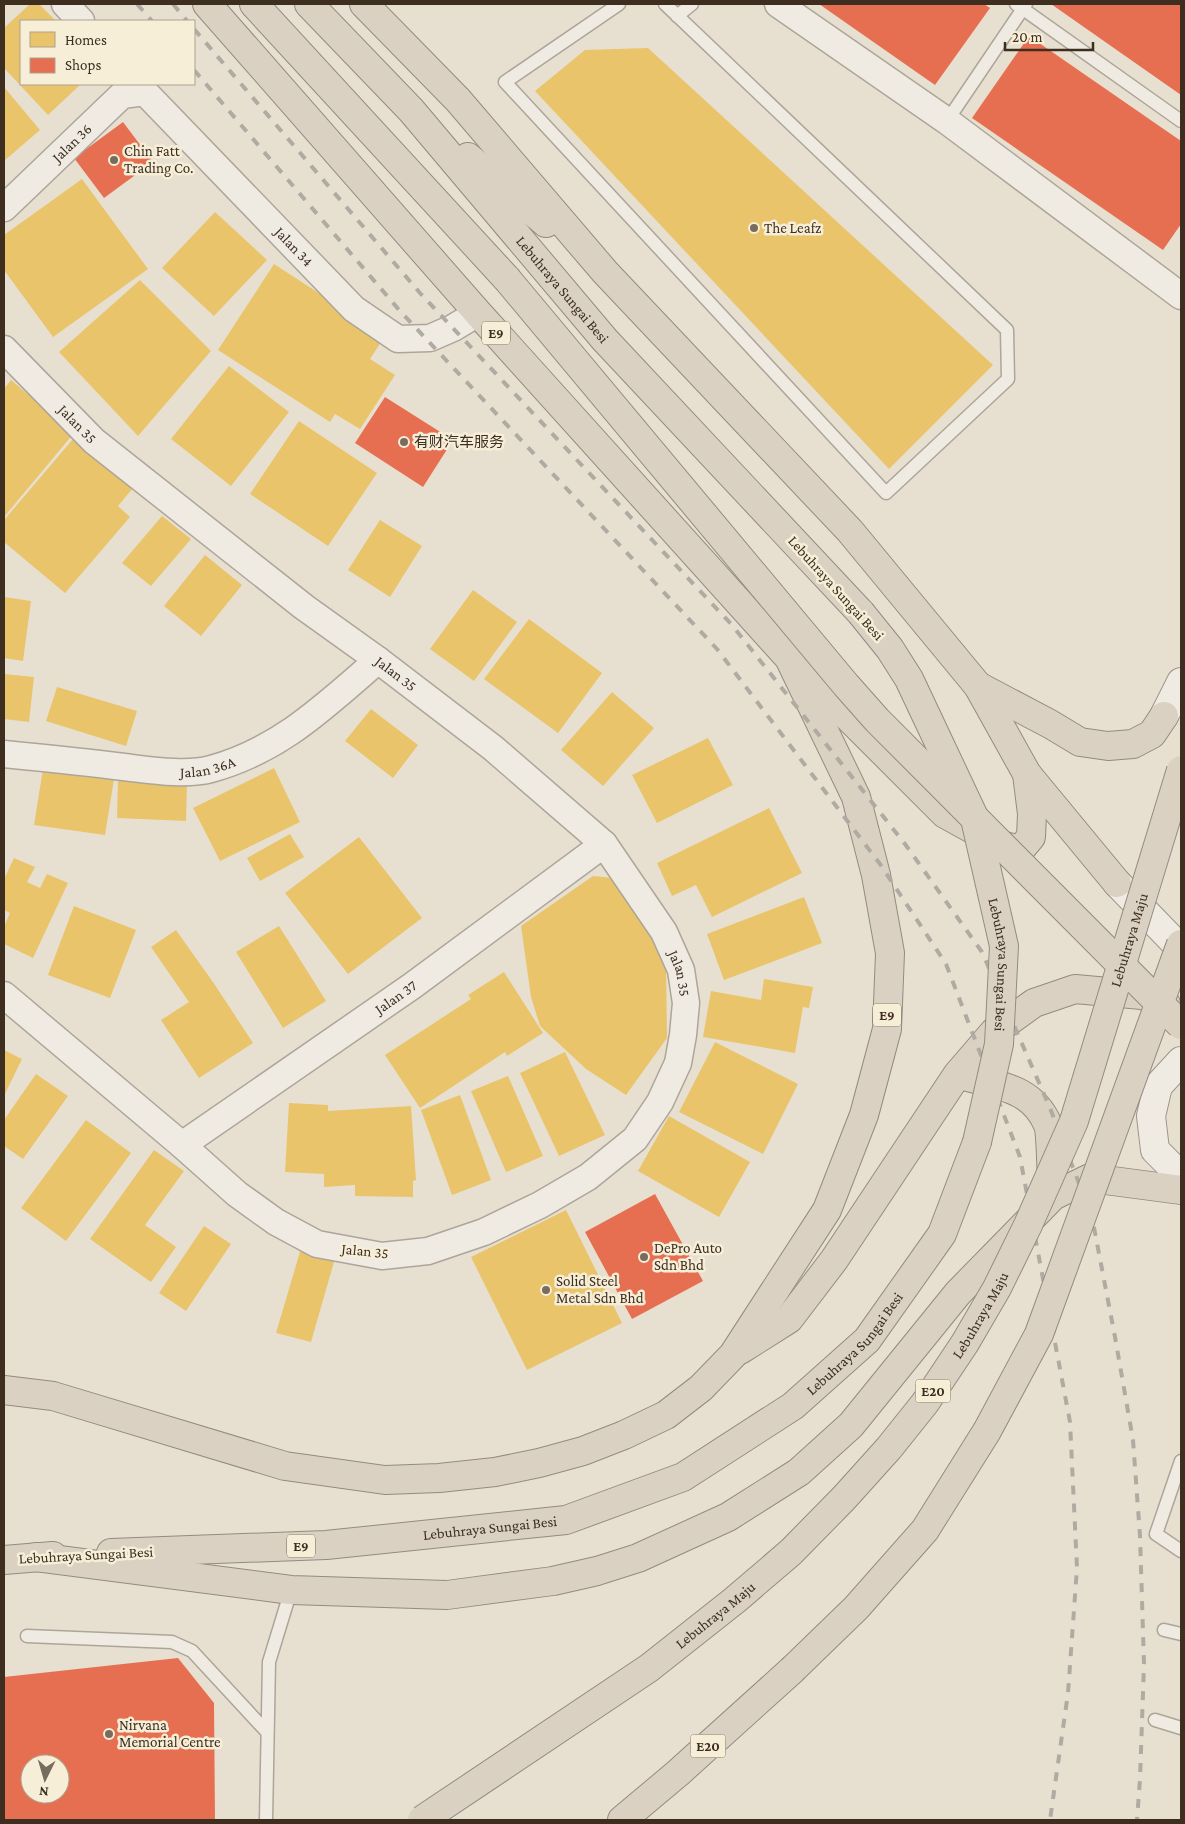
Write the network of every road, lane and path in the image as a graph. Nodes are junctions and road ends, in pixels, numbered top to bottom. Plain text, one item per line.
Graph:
1 (65, 4) edge
2 (207, 4) edge
3 (254, 4) edge
4 (309, 4) edge
5 (364, 4) edge
6 (619, 4) edge
7 (664, 4) edge
8 (692, 4) edge
9 (778, 4) edge
10 (1022, 5) edge
11 (678, 16) junction
12 (80, 20) edge
13 (141, 88) edge
14 (411, 110) junction
15 (947, 121) junction
16 (1181, 122) edge
17 (4, 208) edge
18 (605, 272) junction
19 (1181, 296) edge
20 (478, 313) junction
21 (4, 349) edge
22 (789, 658) junction
23 (378, 660) junction
24 (1181, 682) edge
25 (978, 686) junction
26 (1164, 716) joint
27 (4, 754) edge
28 (1181, 770) edge
29 (1027, 774) junction
30 (604, 844) junction
31 (1117, 883) joint
32 (1181, 944) edge
33 (1181, 948) edge
34 (4, 995) edge
35 (1181, 1010) edge
36 (1181, 1026) edge
37 (1181, 1061) edge
38 (957, 1074) junction
39 (182, 1145) junction
40 (1181, 1176) edge
41 (1181, 1190) edge
42 (1053, 1196) junction
43 (733, 1355) junction
44 (4, 1390) edge
45 (1181, 1461) edge
46 (1181, 1551) edge
47 (36, 1556) junction
48 (4, 1560) edge
49 (291, 1590) junction
50 (1164, 1630) dead end
51 (1181, 1634) edge
52 (27, 1636) dead end
53 (1155, 1720) dead end
54 (1181, 1728) edge
55 (268, 1732) junction
56 (266, 1820) edge
57 (422, 1820) edge
58 (622, 1820) edge

1 - 12 street
2 - 20 highway, E9
3 - 36 highway, bridge
4 - 14 highway, Lebuhraya Sungai Besi / E9
5 - 18 highway
6 - 11 lane
7 - 11 lane
8 - 11 lane
9 - 15 street
10 - 15 lane
10 - 16 lane
13 - 17 street, Jalan 36
13 - 20 street, Jalan 34
14 - 18 highway
14 - 47 highway, Lebuhraya Sungai Besi / E9, bridge
15 - 19 street
18 - 25 highway
20 - 22 highway, E9
21 - 23 street, Jalan 35
22 - 29 highway
22 - 43 highway, E9
23 - 27 street, Jalan 36A
23 - 30 street, Jalan 35
24 - 26 main road
25 - 26 highway
25 - 29 highway
28 - 57 highway, Lebuhraya Maju / E20, bridge
29 - 31 highway
30 - 39 street, Jalan 37
30 - 39 street, Jalan 35
31 - 33 main road
32 - 58 highway, E20, bridge
34 - 39 street, Jalan 35
35 - 38 highway
37 - 40 main road
38 - 42 highway
38 - 43 highway
41 - 42 highway
42 - 49 highway
43 - 44 highway, E9
45 - 46 lane
47 - 48 highway, Lebuhraya Sungai Besi / E9
47 - 49 highway
49 - 55 lane
50 - 51 lane
52 - 55 lane
53 - 54 lane
55 - 56 lane

